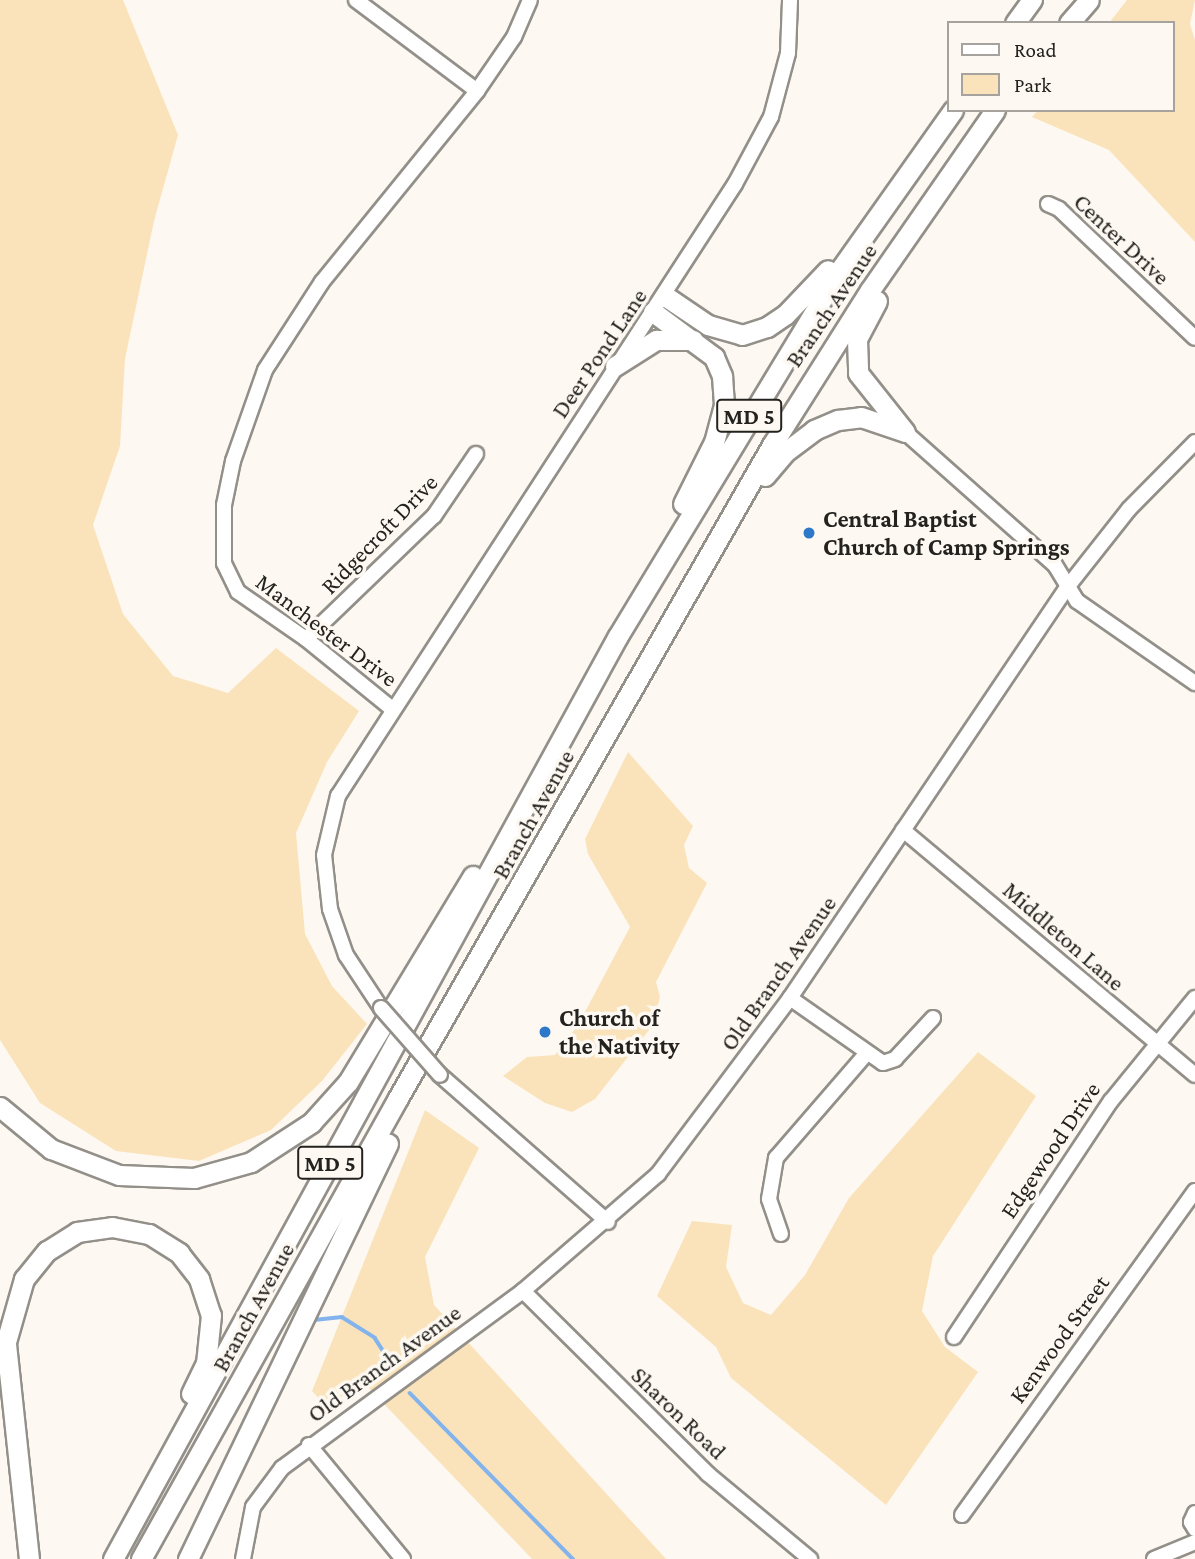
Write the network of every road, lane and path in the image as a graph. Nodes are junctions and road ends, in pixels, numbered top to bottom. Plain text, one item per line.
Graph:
1 (356, 0) edge
2 (530, 0) edge
3 (790, 0) edge
4 (1032, 0) edge
5 (1078, 0) edge
6 (1089, 0) edge
7 (1016, 21) edge
8 (1062, 21) edge
9 (1071, 21) edge
10 (477, 91) junction
11 (952, 112) edge
12 (994, 112) edge
13 (889, 201) junction
14 (1048, 204) dead end
15 (923, 213) junction
16 (665, 296) junction
17 (653, 312) junction
18 (1195, 338) edge
19 (695, 340) junction
20 (615, 366) junction
21 (905, 432) junction
22 (1195, 442) edge
23 (476, 454) dead end
24 (694, 583) junction
25 (1069, 585) junction
26 (618, 636) junction
27 (306, 639) junction
28 (1195, 683) edge
29 (391, 708) junction
30 (535, 785) junction
31 (903, 830) junction
32 (482, 954) junction
33 (790, 998) junction
34 (1195, 999) edge
35 (933, 1018) dead end
36 (1157, 1045) junction
37 (867, 1054) junction
38 (1195, 1075) edge
39 (0, 1108) edge
40 (1195, 1191) edge
41 (608, 1222) junction
42 (781, 1234) dead end
43 (523, 1291) junction
44 (954, 1337) dead end
45 (0, 1416) edge
46 (309, 1445) junction
47 (1195, 1513) edge
48 (962, 1516) dead end
49 (1195, 1529) edge
50 (124, 1541) junction
51 (1195, 1542) edge
52 (27, 1559) edge
53 (113, 1559) edge
54 (141, 1559) edge
55 (188, 1559) edge
56 (243, 1559) edge
57 (403, 1559) edge
58 (810, 1559) edge
59 (1154, 1559) edge

1 - 10 street
2 - 10 street, Manchester Drive
3 - 16 street, Deer Pond Lane
4 - 7 highway
5 - 8 highway
6 - 9 highway
10 - 27 street, Manchester Drive
11 - 13 highway, Branch Avenue / MD 5
12 - 15 highway, Branch Avenue / MD 5
13 - 16 highway
13 - 26 highway, Branch Avenue / MD 5
14 - 18 street, Center Drive
15 - 21 highway
15 - 24 highway, Branch Avenue / MD 5
16 - 17 street, Deer Pond Lane
17 - 19 highway
17 - 20 street, Deer Pond Lane
19 - 20 highway
19 - 26 highway
20 - 29 street, Deer Pond Lane
21 - 24 highway
21 - 25 street
22 - 25 street, Old Branch Avenue
23 - 27 street, Ridgecroft Drive
24 - 32 highway, Branch Avenue / MD 5
25 - 28 street
25 - 31 street, Old Branch Avenue
26 - 30 highway, Branch Avenue / MD 5
27 - 29 street, Manchester Drive
29 - 41 street, Manchester Drive, bridge
30 - 39 highway
30 - 50 highway, Branch Avenue / MD 5
31 - 33 street, Old Branch Avenue
31 - 36 street, Middleton Lane
32 - 54 highway, Branch Avenue / MD 5
32 - 55 highway
33 - 37 street
33 - 41 street, Old Branch Avenue
34 - 36 street, Edgewood Drive
35 - 37 street
36 - 38 street, Middleton Lane
36 - 44 street, Edgewood Drive
37 - 42 street
40 - 48 street, Kenwood Street
41 - 43 street, Old Branch Avenue
43 - 46 street, Old Branch Avenue
43 - 58 street, Sharon Road
45 - 52 highway
46 - 56 street, Old Branch Avenue
46 - 57 street
47 - 49 street
50 - 52 highway
50 - 53 highway, Branch Avenue / MD 5
51 - 59 street

